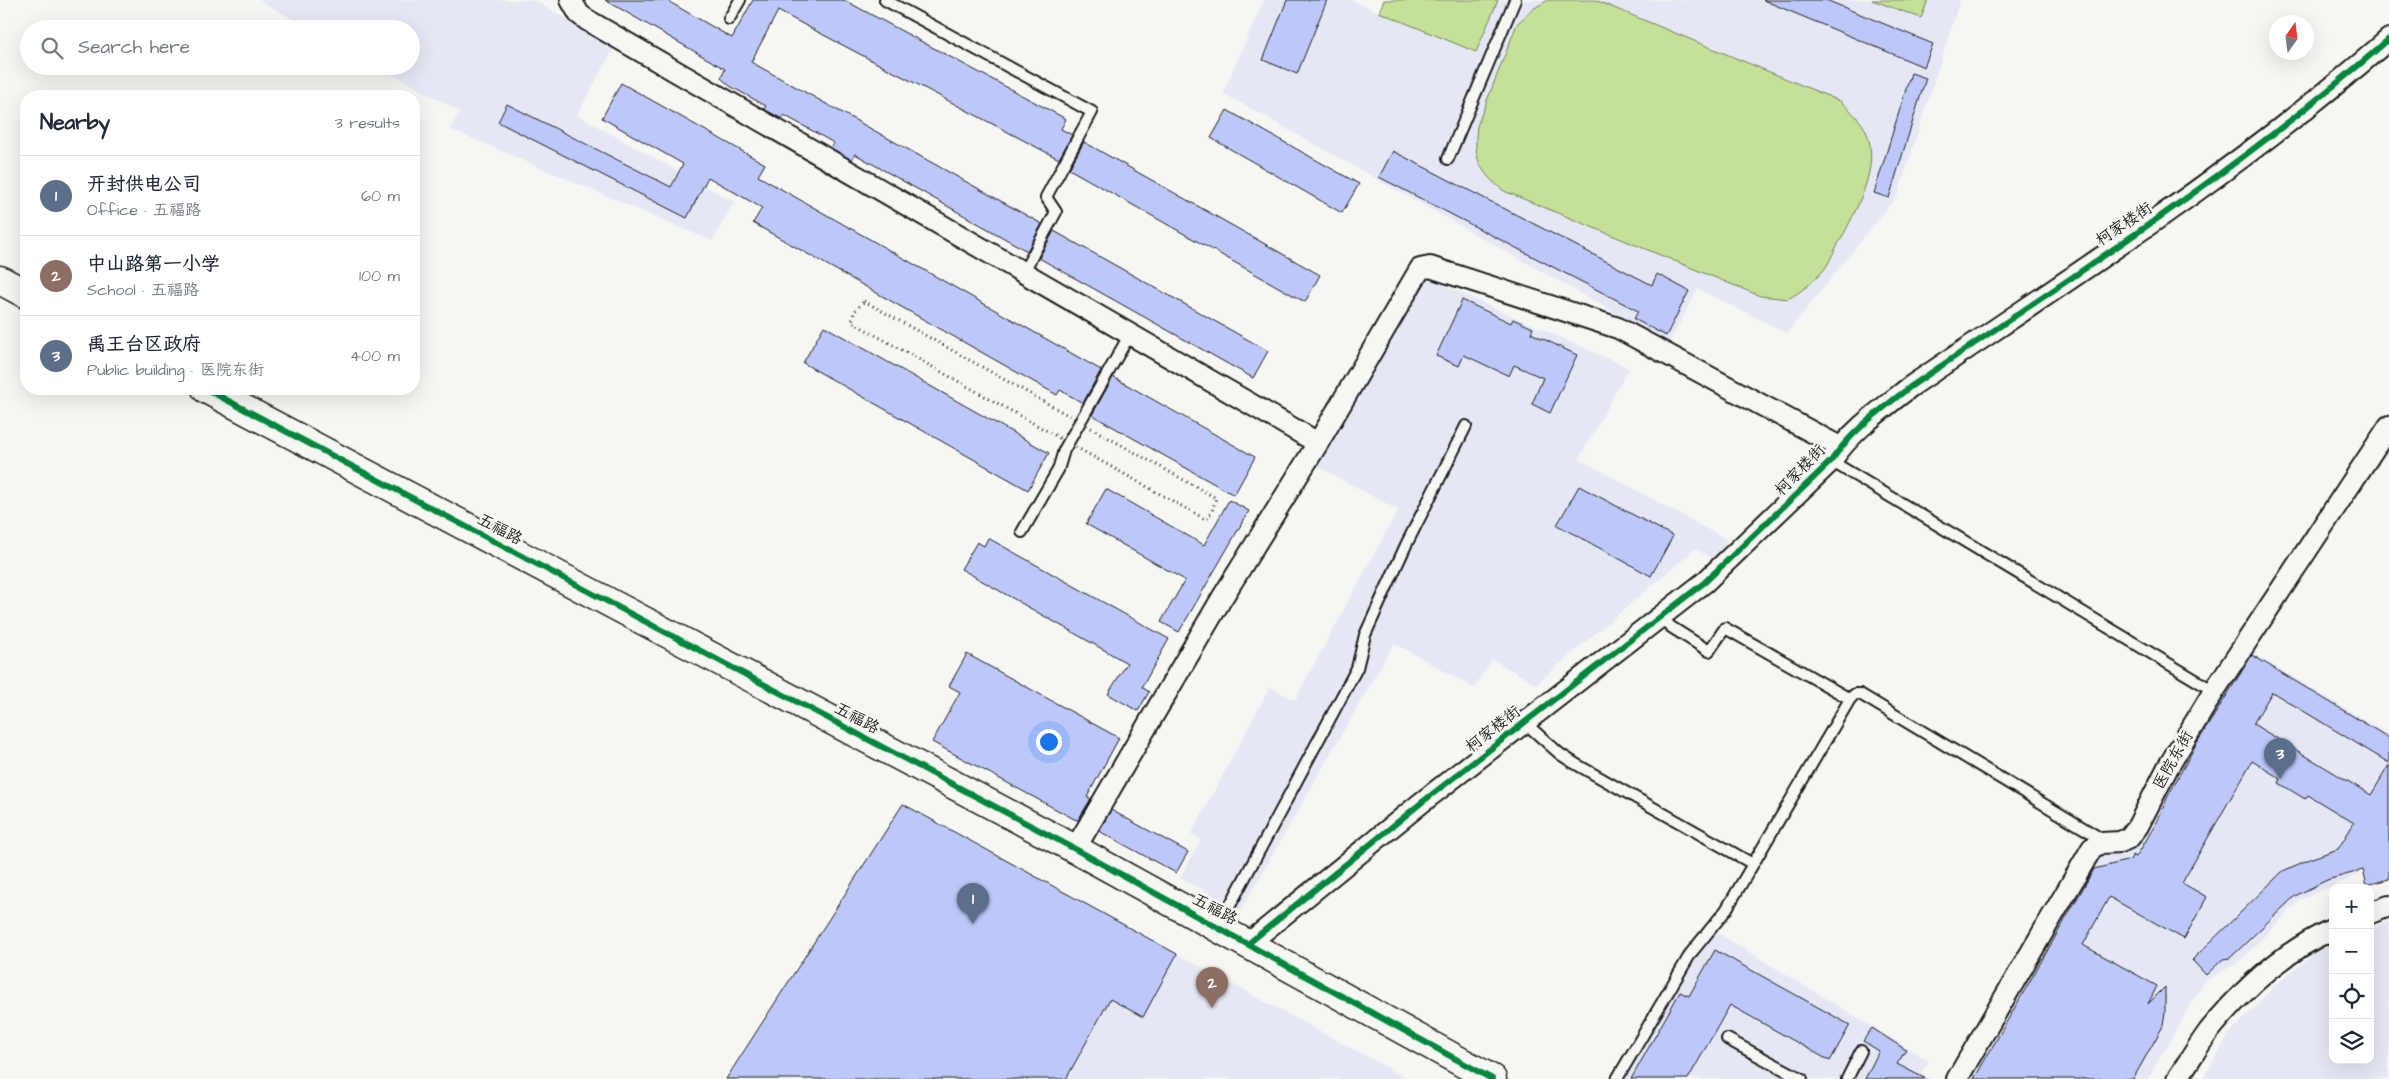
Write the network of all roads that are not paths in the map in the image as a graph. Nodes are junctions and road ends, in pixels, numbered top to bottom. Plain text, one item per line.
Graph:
1 (571, 0) edge
2 (740, 0) edge
3 (885, 0) edge
4 (1515, 0) edge
5 (729, 19) dead end
6 (2389, 40) edge
7 (1448, 159) dead end
8 (1023, 272) junction
9 (0, 280) edge
10 (20, 291) edge
11 (1130, 334) junction
12 (217, 395) edge
13 (1466, 426) dead end
14 (2389, 426) edge
15 (1318, 443) junction
16 (1835, 454) junction
17 (1022, 532) dead end
18 (1660, 616) junction
19 (2214, 691) junction
20 (1850, 699) junction
21 (1524, 722) junction
22 (2107, 842) junction
23 (1075, 849) junction
24 (1753, 864) junction
25 (2389, 906) edge
26 (2374, 912) edge
27 (1218, 927) junction
28 (2329, 931) edge
29 (1249, 943) junction
30 (1727, 1039) dead end
31 (1861, 1051) dead end
32 (1492, 1079) edge
33 (1617, 1079) edge
34 (1802, 1079) edge
35 (1847, 1079) edge
36 (1957, 1079) edge
37 (2178, 1079) edge

1 - 8 street
2 - 5 lane
3 - 8 lane
4 - 7 lane
6 - 16 street, 柯家楼街
8 - 11 street
9 - 10 street
11 - 15 street
11 - 17 lane
12 - 23 street, 五福路
13 - 27 lane
14 - 19 street, 医院东街
15 - 16 street
15 - 23 street
16 - 18 street, 柯家楼街
16 - 19 lane
18 - 20 lane
18 - 21 street, 柯家楼街
19 - 22 street, 医院东街
20 - 22 lane
20 - 24 lane
21 - 24 lane
21 - 29 street, 柯家楼街
22 - 36 street, 医院东街
23 - 27 street, 五福路
24 - 33 lane
25 - 26 street
27 - 29 street, 五福路
28 - 37 street
29 - 32 street, 五福路
30 - 34 lane
31 - 35 lane

